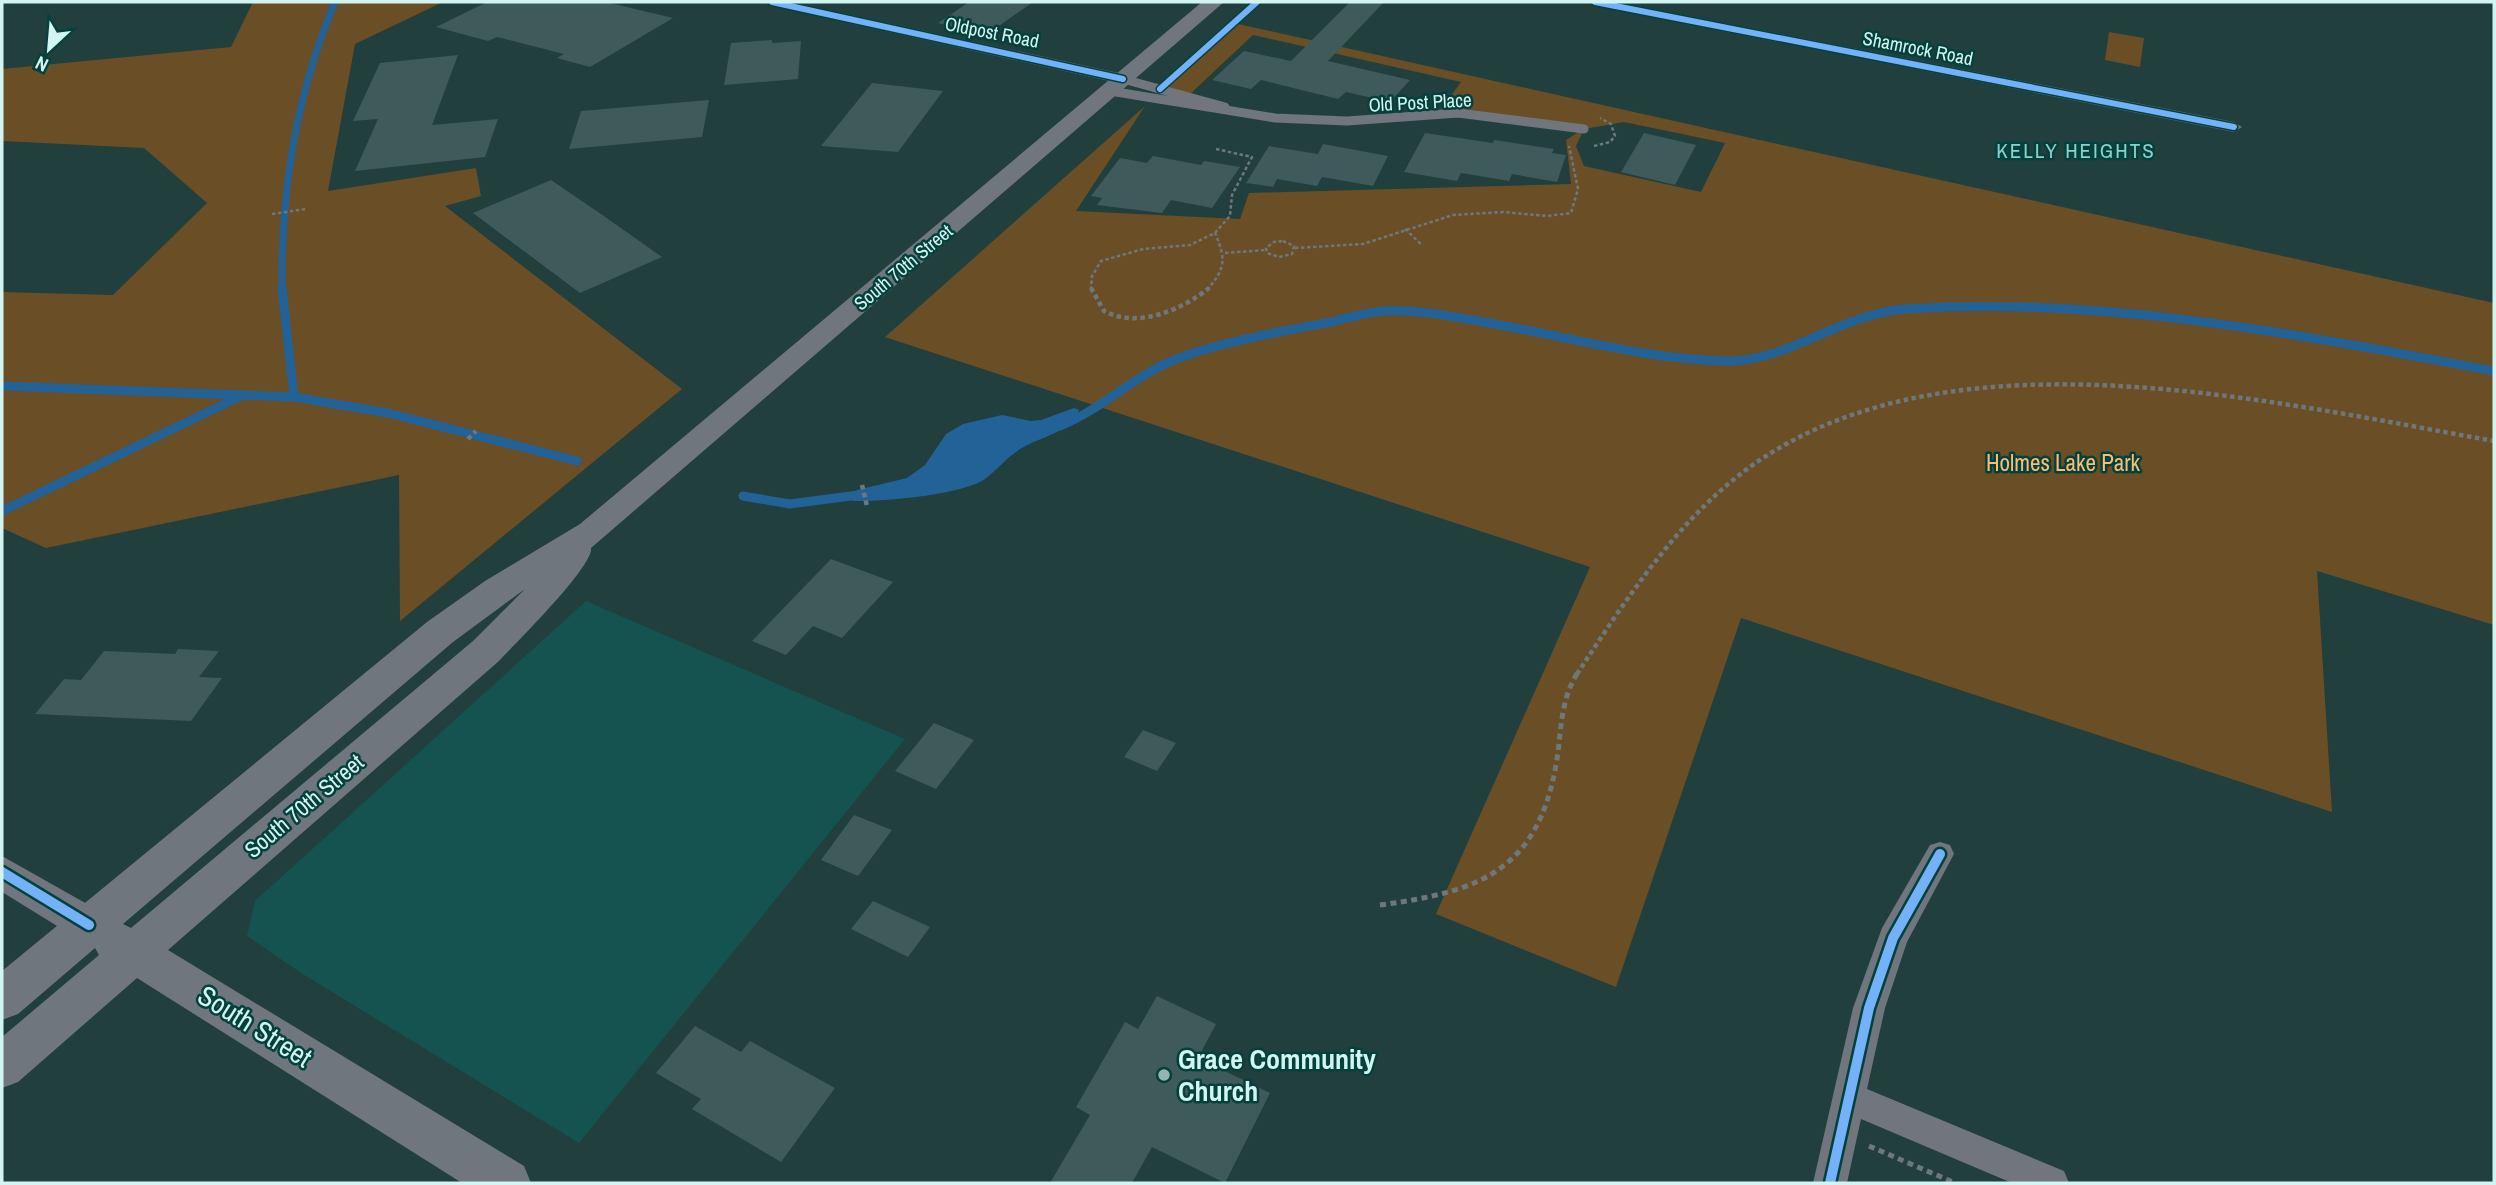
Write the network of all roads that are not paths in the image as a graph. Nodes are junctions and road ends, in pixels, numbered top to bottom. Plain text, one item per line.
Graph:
1 (772, 2) edge
2 (1214, 2) edge
3 (1595, 2) edge
4 (1116, 85) junction
5 (1256, 116) junction
6 (2234, 127) dead end
7 (1584, 129) dead end
8 (592, 532) junction
9 (1940, 854) dead end
10 (2, 872) edge
11 (89, 925) junction
12 (132, 951) junction
13 (2, 999) edge
14 (2, 1066) edge
15 (1847, 1097) junction
16 (506, 1183) edge
17 (1830, 1183) edge
18 (2052, 1183) edge

1 - 4 street, Oldpost Road
2 - 4 main road, South 70th Street
3 - 6 street, Shamrock Road
4 - 5 lane, Old Post Place
4 - 5 lane, Old Post Place
4 - 8 main road, South 70th Street
5 - 7 lane, Old Post Place
8 - 11 main road, South 70th Street
8 - 12 main road, South 70th Street
9 - 15 street
10 - 11 street, South Street
11 - 12 main road, South Street
11 - 13 main road, South 70th Street
12 - 14 main road, South 70th Street
12 - 16 main road, South Street
15 - 17 street
15 - 18 street

